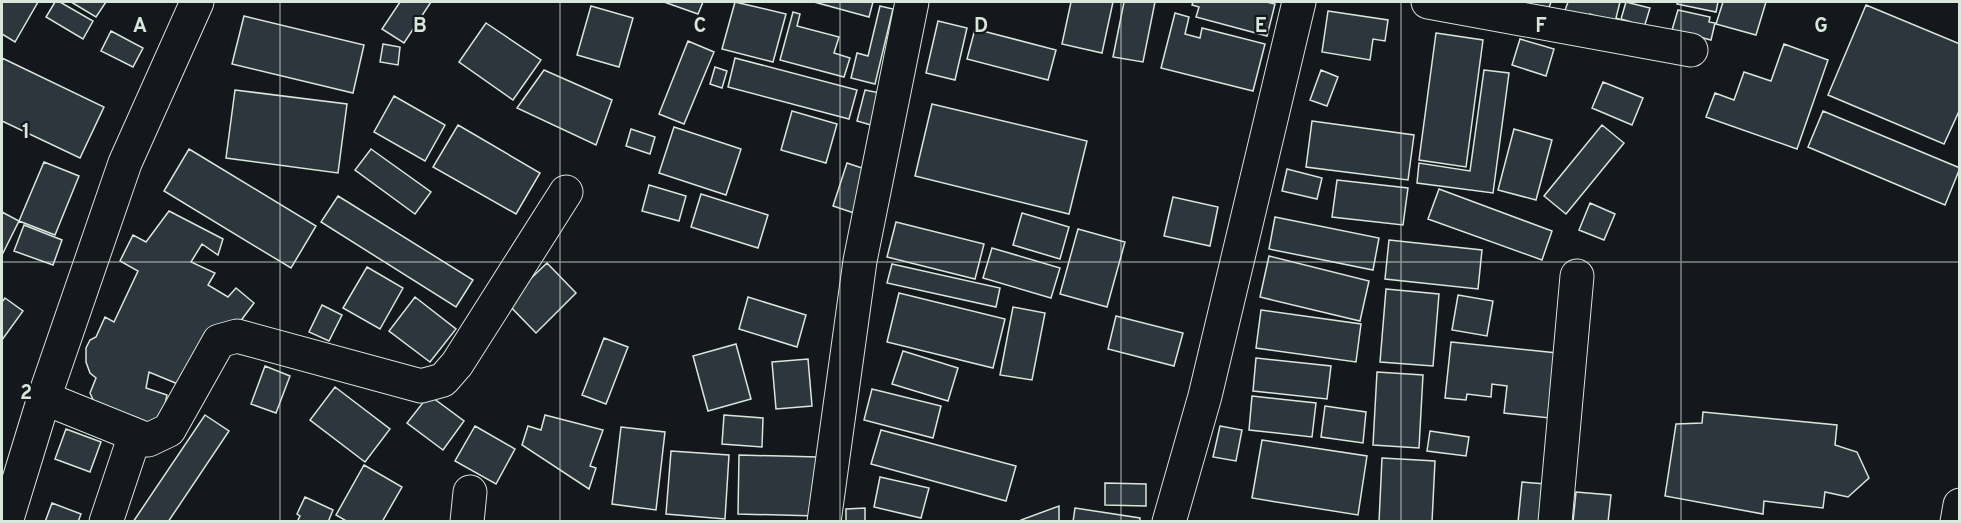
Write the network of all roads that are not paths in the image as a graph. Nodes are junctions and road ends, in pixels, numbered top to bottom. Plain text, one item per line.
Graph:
1 (197, 2) edge
2 (912, 2) edge
3 (1299, 2) edge
4 (1428, 2) edge
5 (1691, 50) dead end
6 (566, 192) dead end
7 (1577, 276) dead end
8 (44, 398) junction
9 (135, 435) junction
10 (1959, 505) edge
11 (6, 522) edge
12 (106, 522) edge
13 (824, 522) edge
14 (1169, 522) edge
15 (1555, 522) edge
16 (1957, 522) edge

1 - 8 street
2 - 13 street
3 - 14 street
4 - 5 street
6 - 9 street
7 - 15 street
8 - 9 street
8 - 11 street
9 - 12 street
10 - 16 street

